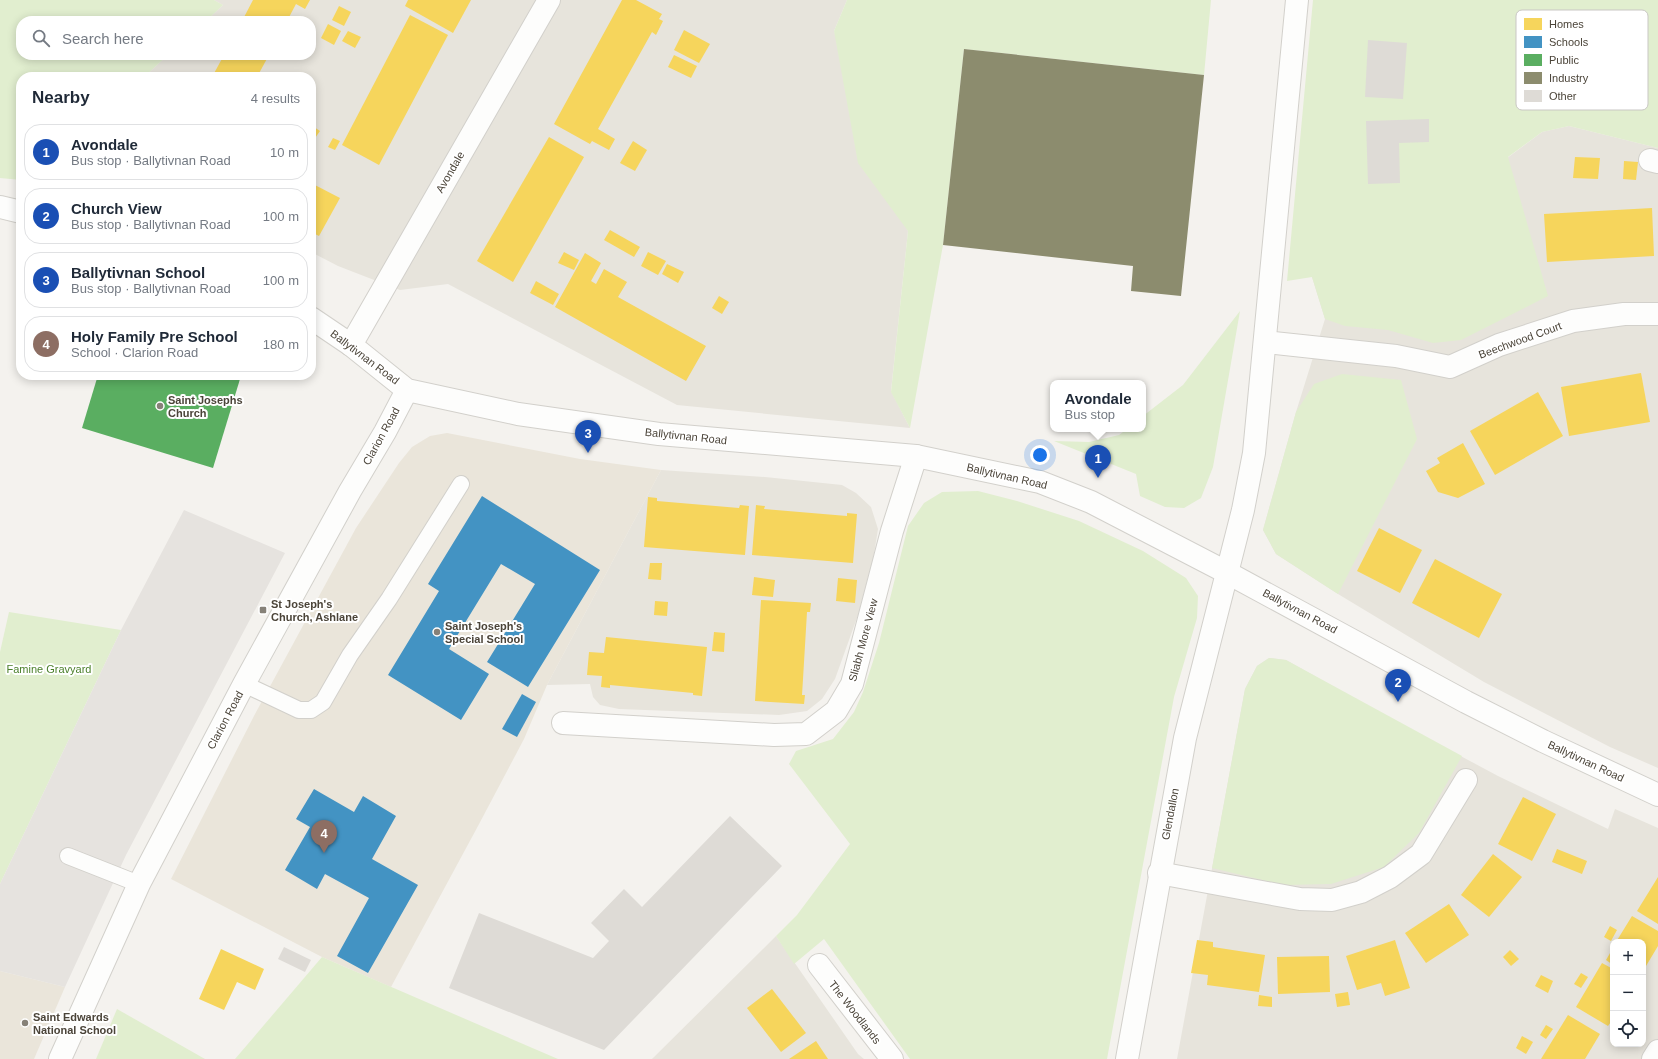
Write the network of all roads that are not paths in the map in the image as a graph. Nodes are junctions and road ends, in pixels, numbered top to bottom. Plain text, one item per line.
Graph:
1 (549, 0) edge
2 (1297, 0) edge
3 (0, 207) edge
4 (16, 211) edge
5 (1658, 314) edge
6 (316, 321) edge
7 (1265, 342) junction
8 (351, 345) junction
9 (407, 390) junction
10 (916, 456) junction
11 (461, 484) dead end
12 (1226, 572) junction
13 (244, 684) junction
14 (563, 723) dead end
15 (1466, 780) dead end
16 (1658, 795) edge
17 (68, 856) dead end
18 (1159, 873) junction
19 (139, 884) junction
20 (819, 965) dead end
21 (1658, 1051) edge
22 (60, 1059) edge
23 (892, 1059) edge
24 (1127, 1059) edge
25 (1653, 1059) edge

1 - 8 street, Avondale
2 - 7 street, Glendallon
3 - 4 street
5 - 7 street, Beechwood Court
6 - 8 street, Ballytivnan Road
7 - 12 street, Glendallon
8 - 9 street, Ballytivnan Road
9 - 10 street, Ballytivnan Road
9 - 13 street, Clarion Road
10 - 12 street, Ballytivnan Road
10 - 14 street, Sliabh More View
11 - 13 lane
12 - 16 street, Ballytivnan Road
12 - 18 street, Glendallon
13 - 19 street, Clarion Road
15 - 18 street
17 - 19 lane
18 - 24 street, Glendallon
19 - 22 street, Clarion Road
20 - 23 street, The Woodlands
21 - 25 street

